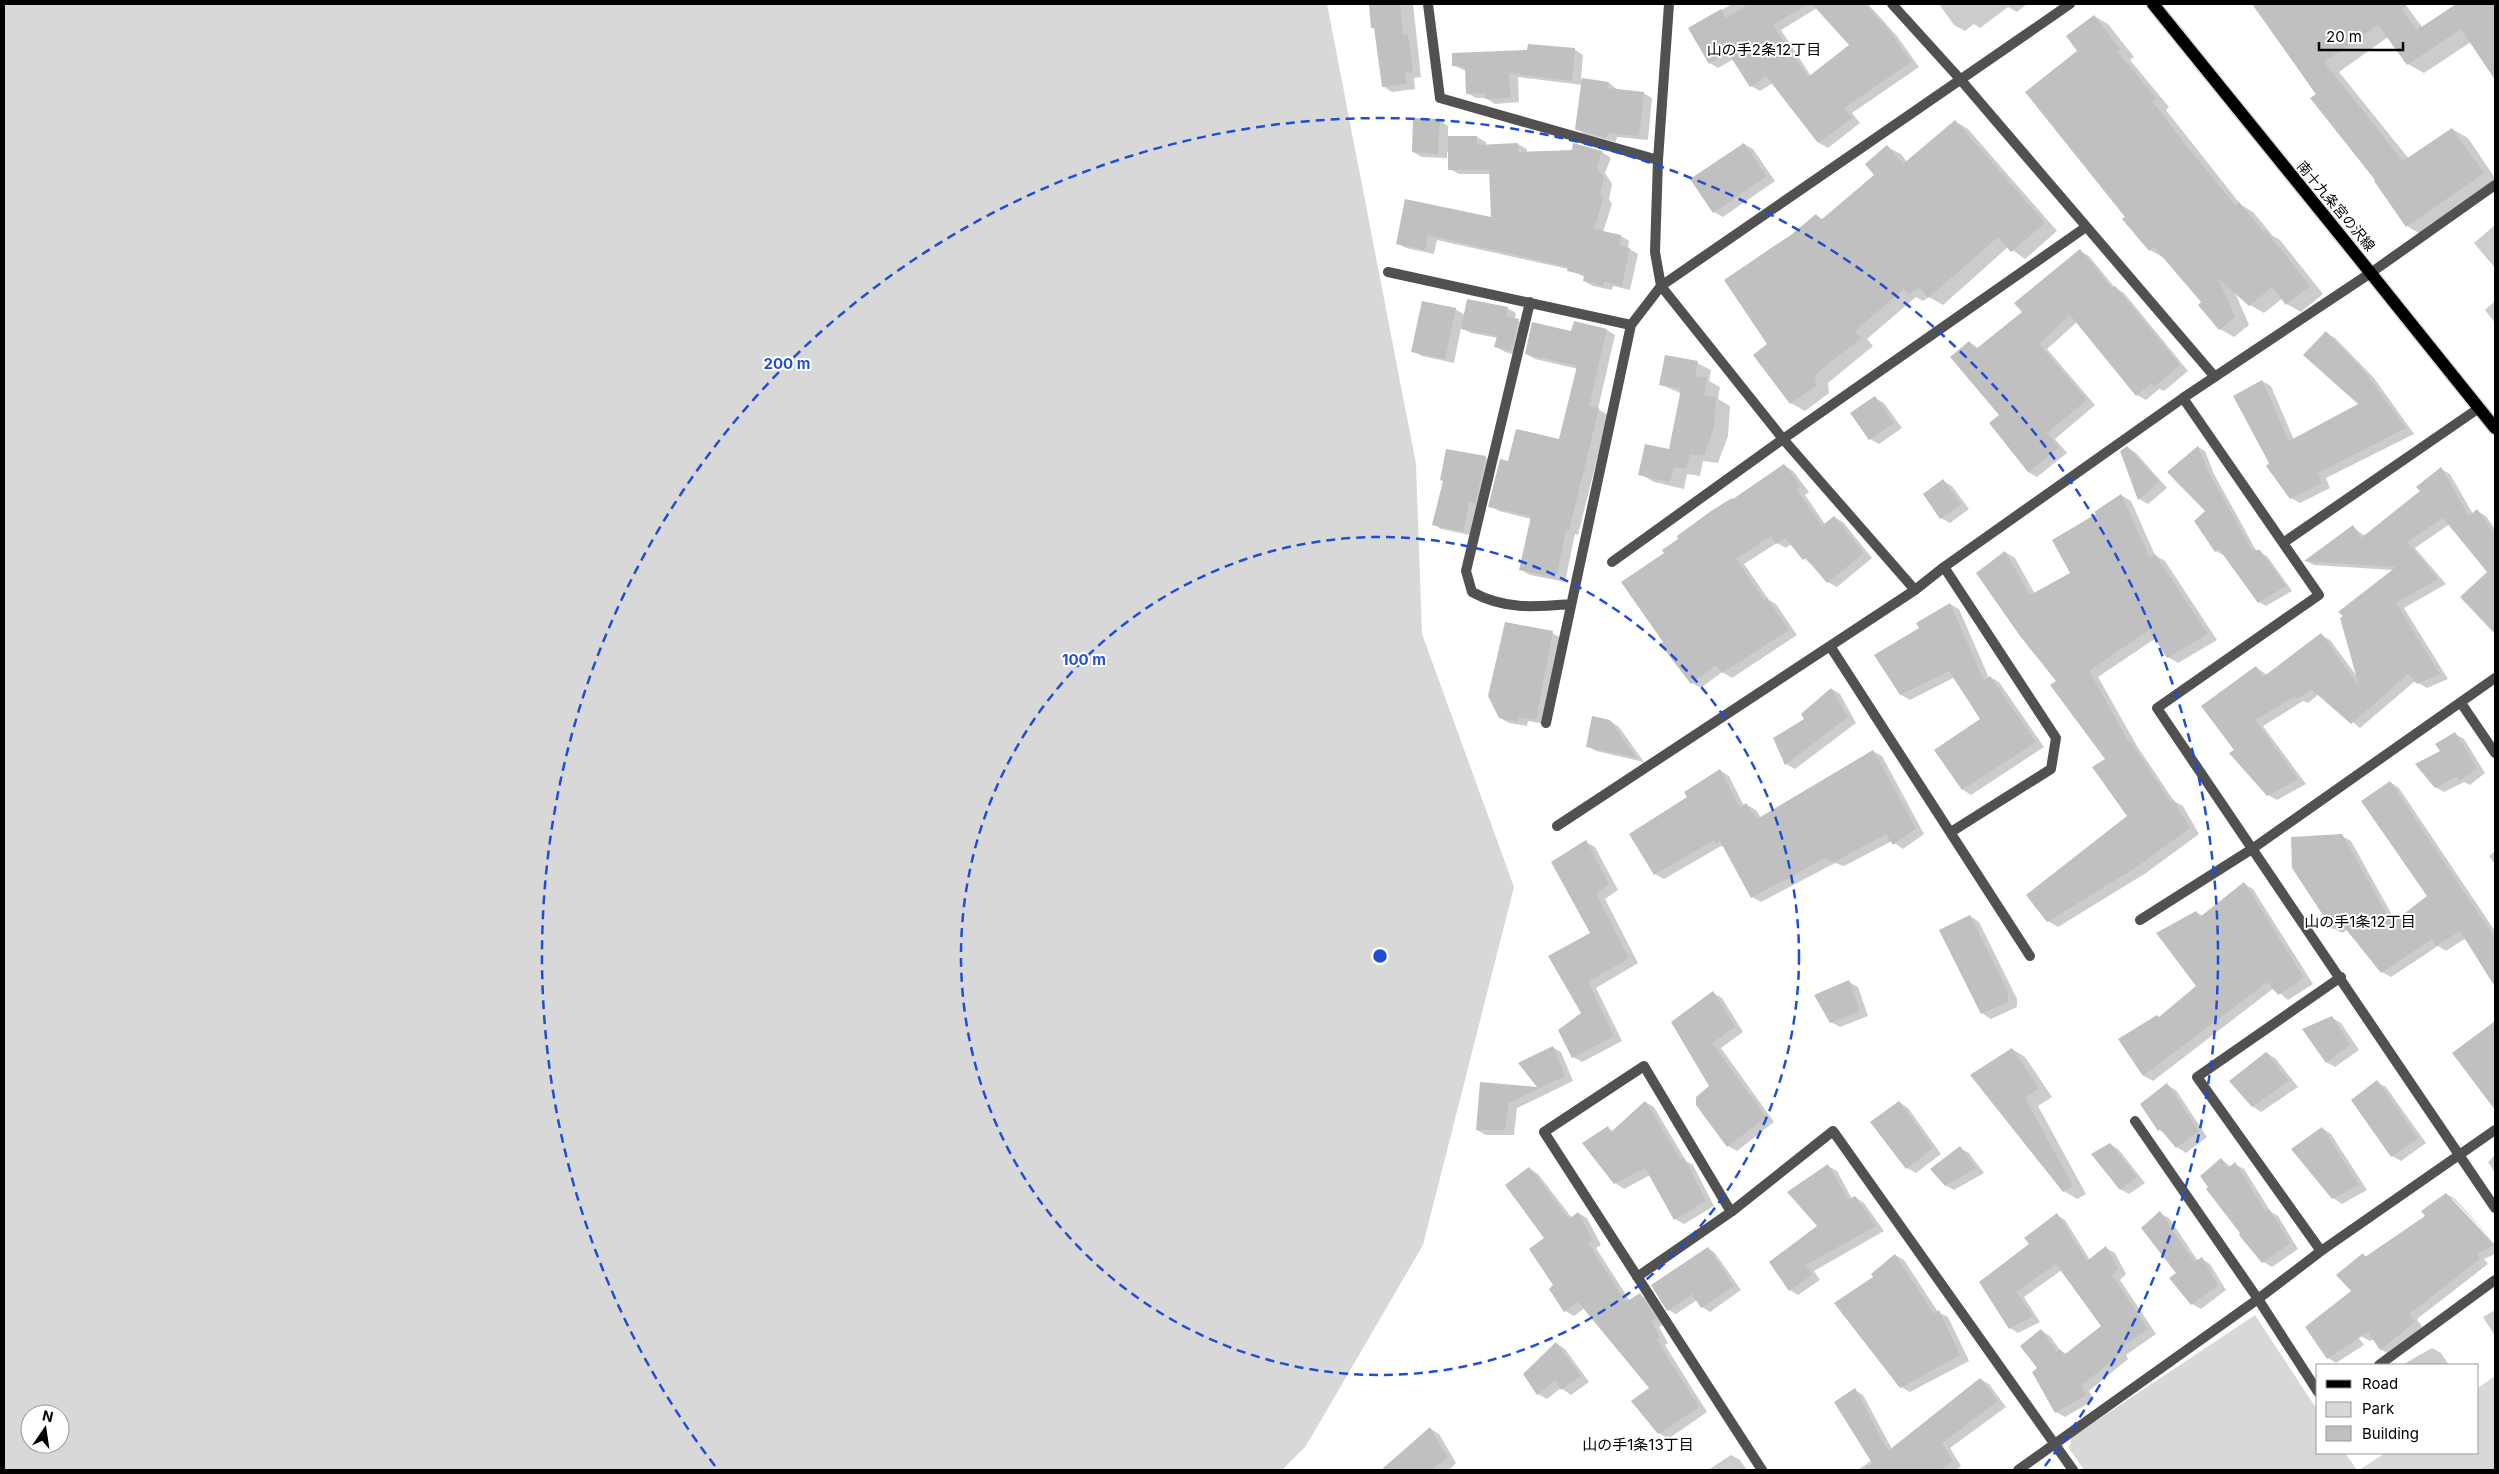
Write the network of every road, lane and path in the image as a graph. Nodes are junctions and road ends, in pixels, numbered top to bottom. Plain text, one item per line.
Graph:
1 (1428, 4) edge
2 (1669, 4) edge
3 (1892, 4) edge
4 (2070, 4) edge
5 (2153, 4) edge
6 (1960, 79) junction
7 (1658, 160) junction
8 (2495, 185) edge
9 (2086, 227) junction
10 (1388, 272) dead end
11 (2372, 272) junction
12 (1661, 286) junction
13 (1530, 302) junction
14 (1631, 324) junction
15 (2214, 376) junction
16 (2183, 398) junction
17 (2479, 408) junction
18 (2495, 428) edge
19 (1783, 439) junction
20 (2283, 543) junction
21 (1612, 562) dead end
22 (1944, 567) junction
23 (1915, 590) junction
24 (1571, 604) junction
25 (1830, 646) junction
26 (2495, 678) edge
27 (2461, 703) junction
28 (1546, 723) dead end
29 (2495, 753) edge
30 (1557, 826) dead end
31 (1951, 832) junction
32 (2252, 849) junction
33 (2140, 920) dead end
34 (2030, 956) dead end
35 (2340, 977) junction
36 (2135, 1121) dead end
37 (2495, 1130) edge
38 (2460, 1155) junction
39 (2495, 1208) edge
40 (1731, 1212) junction
41 (2321, 1251) junction
42 (1636, 1277) junction
43 (2495, 1280) edge
44 (2258, 1299) junction
45 (2380, 1364) edge
46 (2316, 1389) edge
47 (2056, 1444) junction
48 (1762, 1470) edge
49 (2018, 1470) edge
50 (2073, 1470) edge

1 - 7 street
2 - 7 street
3 - 6 street
4 - 6 street
5 - 11 main road, 南十九条宮の沢線
6 - 9 street
6 - 12 street
7 - 12 street
8 - 11 street
9 - 15 street
9 - 19 street
10 - 13 street
11 - 15 street
11 - 17 main road, 南十九条宮の沢線
12 - 14 street
12 - 19 street
13 - 14 street
13 - 24 street
14 - 24 street
15 - 16 street
16 - 20 street
16 - 22 street
17 - 18 main road, 南十九条宮の沢線
17 - 20 street
19 - 21 street
19 - 23 street
20 - 32 street
22 - 23 street
22 - 31 street
23 - 25 street
24 - 28 street
25 - 30 street
25 - 31 street
26 - 27 street
27 - 29 street
27 - 32 street
31 - 34 street
32 - 33 street
32 - 35 street
35 - 38 street
35 - 41 street
36 - 44 street
37 - 38 street
38 - 39 street
38 - 41 street
40 - 42 street
40 - 42 street
40 - 47 street
41 - 44 street
42 - 48 street
43 - 45 street
44 - 46 street
44 - 47 street
47 - 49 street
47 - 50 street

